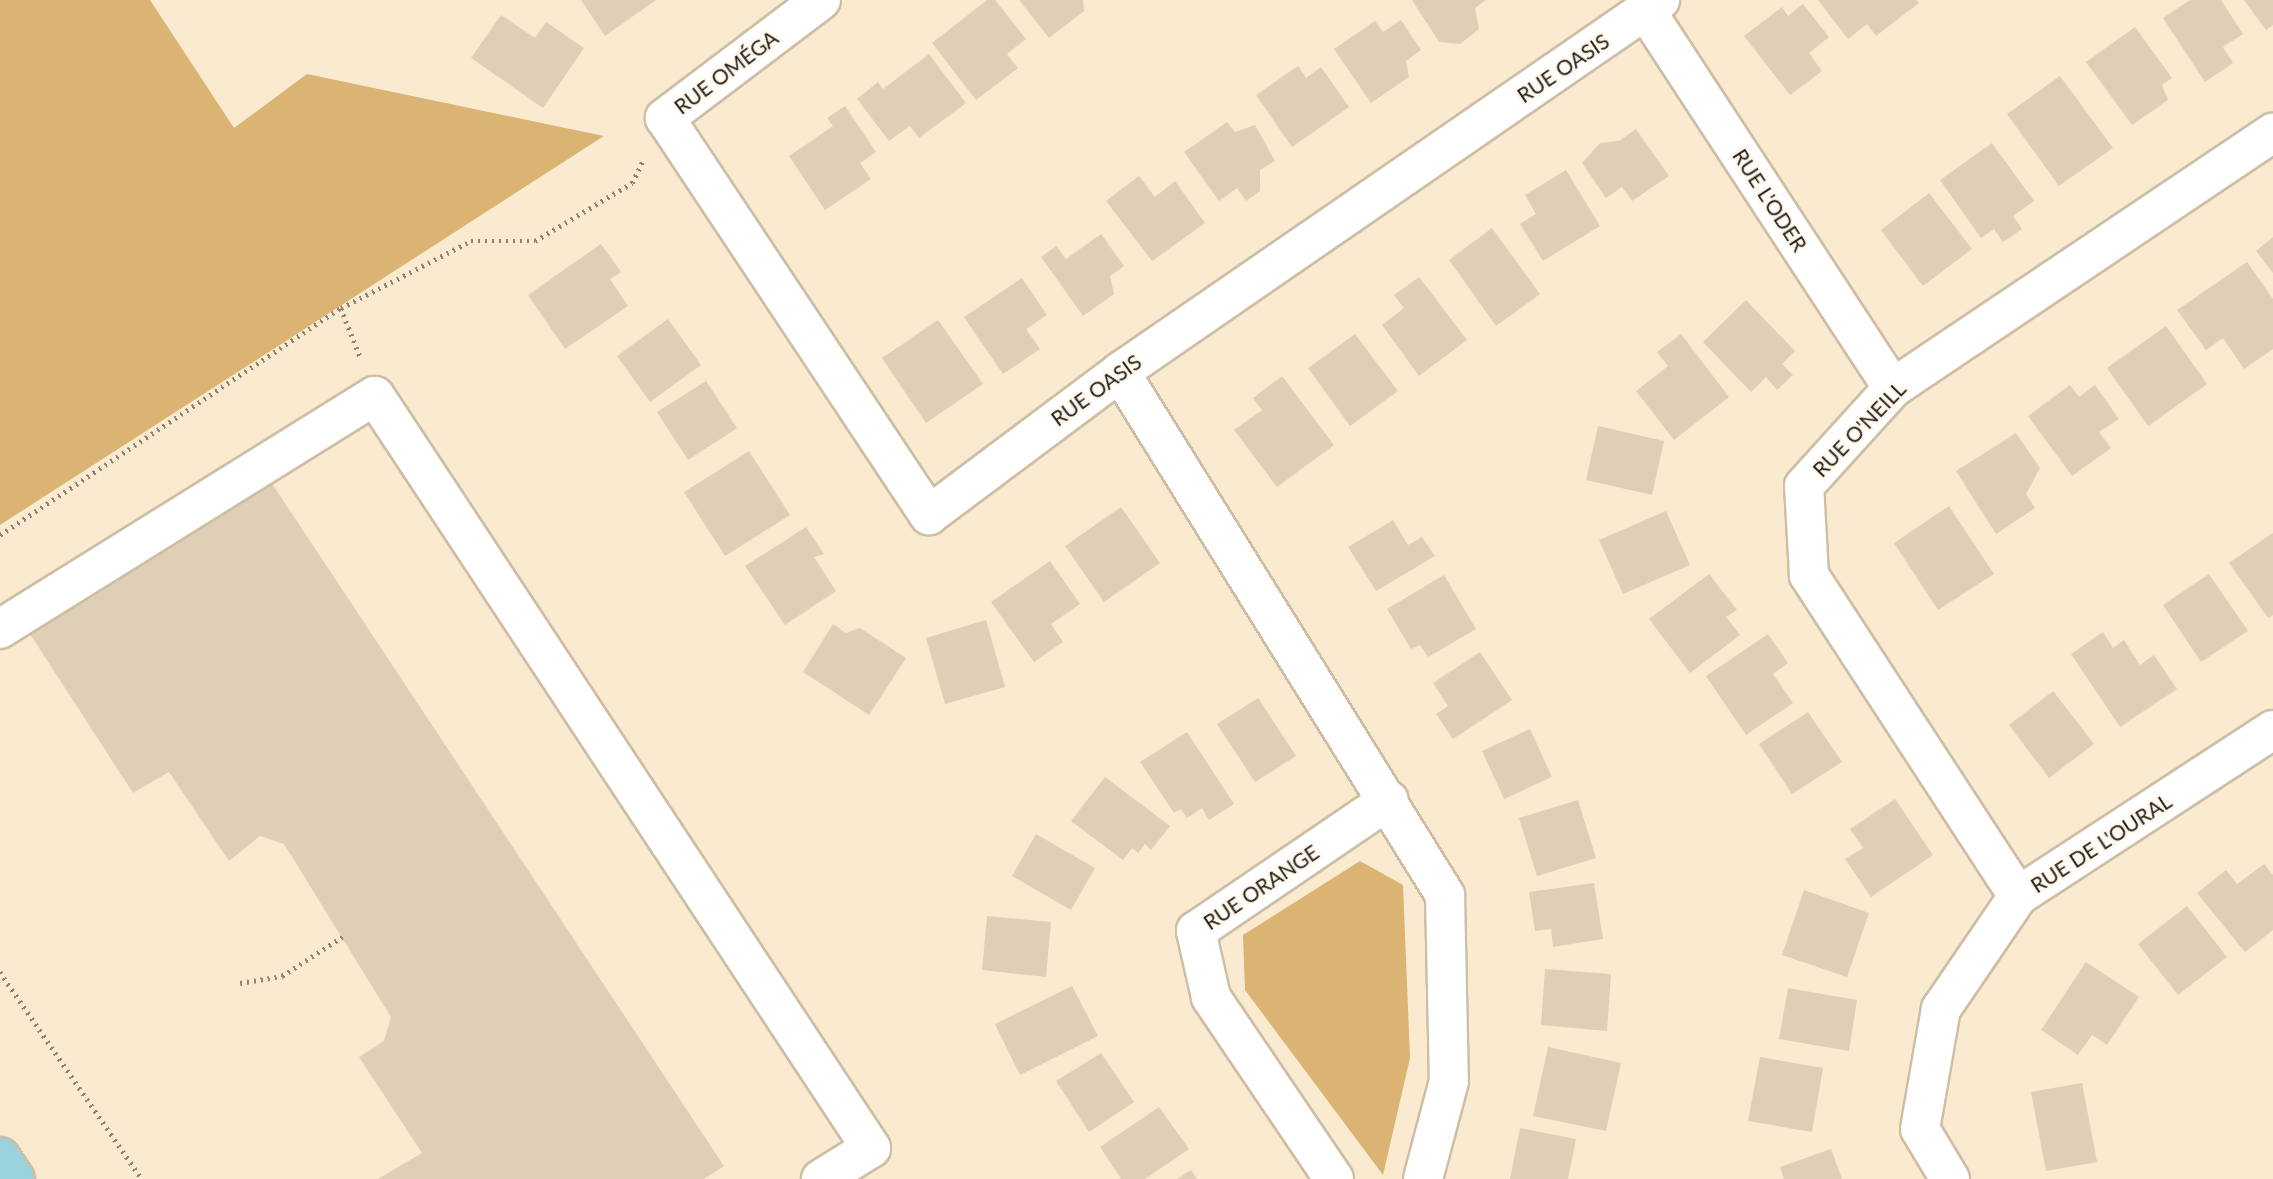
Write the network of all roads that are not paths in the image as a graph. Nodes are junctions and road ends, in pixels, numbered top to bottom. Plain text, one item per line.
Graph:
1 (821, 0) edge
2 (1653, 5) edge
3 (665, 118) joint
4 (2273, 133) edge
5 (1120, 372) junction
6 (1893, 388) junction
7 (0, 629) edge
8 (2268, 745) edge
9 (1389, 800) junction
10 (2018, 897) junction
11 (0, 1157) edge
12 (15, 1179) edge
13 (821, 1179) edge
14 (1334, 1179) edge
15 (1423, 1179) edge
16 (1950, 1179) edge

1 - 3 street, RUE OMÉGA
2 - 5 street, RUE OASIS
2 - 6 street, RUE L'ODER
3 - 5 street, RUE OASIS
4 - 6 street, RUE O'NEILL
5 - 9 street
6 - 10 street, RUE O'NEILL
7 - 13 street
8 - 10 street, RUE DE L'OURAL
9 - 14 street, RUE ORANGE
9 - 15 street
10 - 16 street, RUE DE L'OURAL
11 - 12 main road

